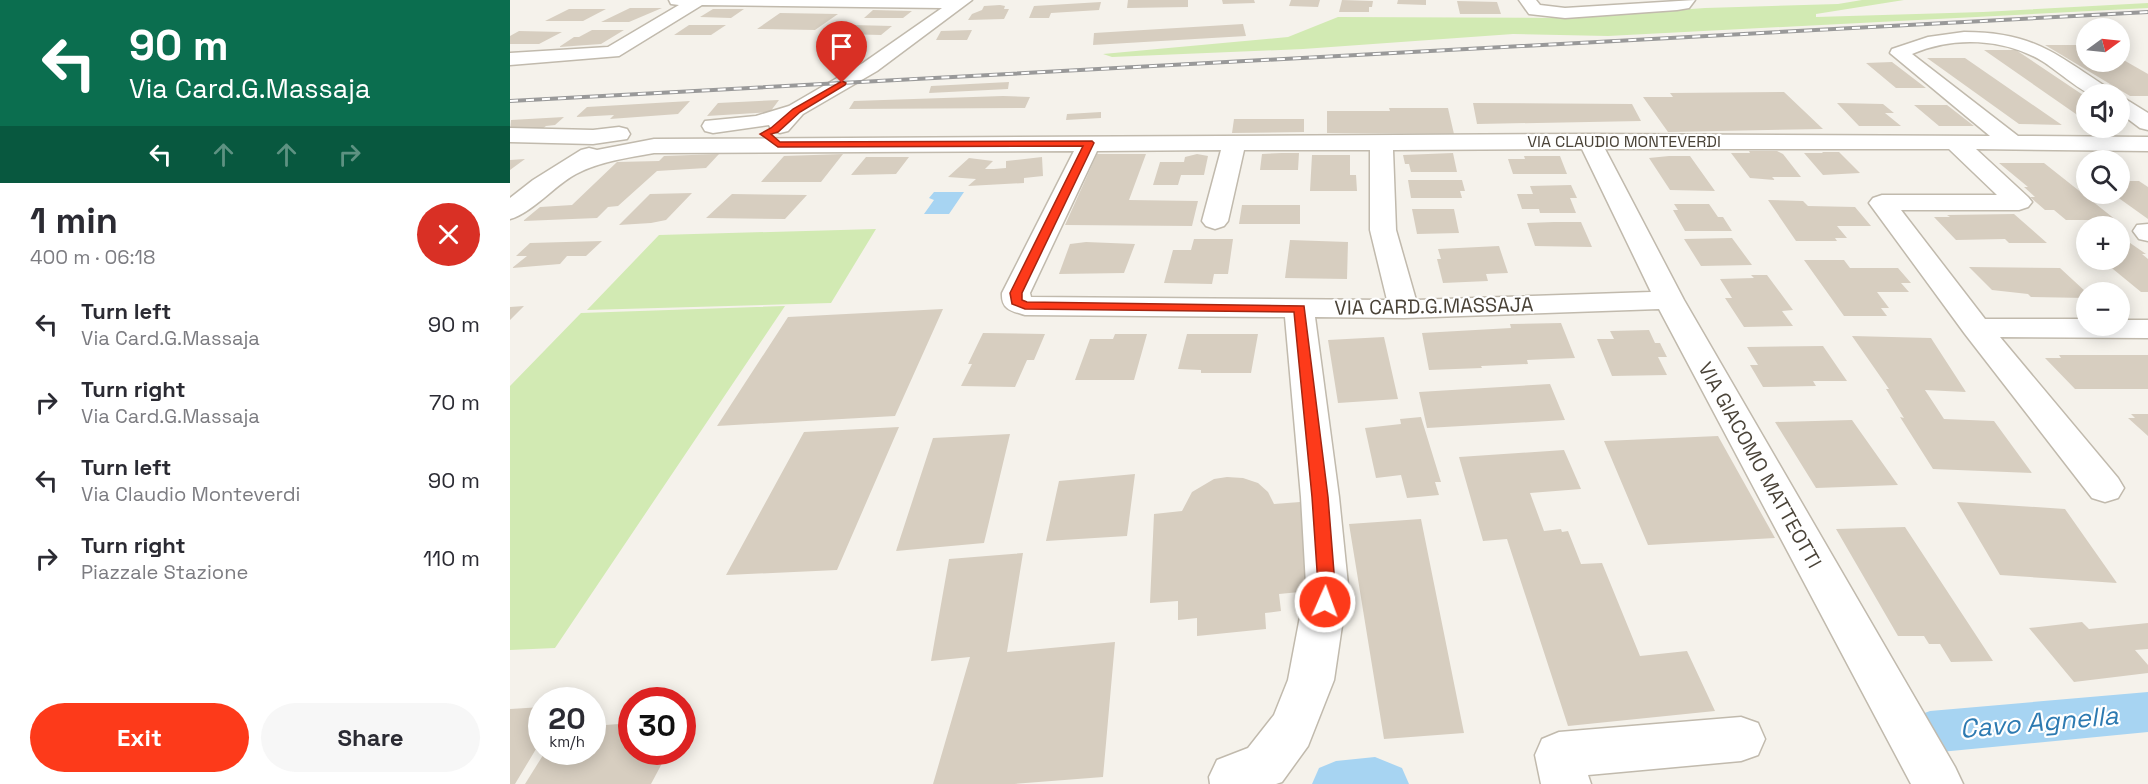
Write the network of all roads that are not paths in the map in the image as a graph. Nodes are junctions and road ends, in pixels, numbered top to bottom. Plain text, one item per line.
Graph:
1 (677, 0) edge
2 (699, 0) edge
3 (1527, 0) edge
4 (1687, 0) edge
5 (962, 1) edge
6 (510, 59) edge
7 (2089, 84) edge
8 (796, 110) junction
9 (2130, 111) edge
10 (2148, 123) edge
11 (510, 135) edge
12 (719, 138) junction
13 (649, 139) junction
14 (771, 139) junction
15 (1590, 141) junction
16 (1381, 142) junction
17 (1955, 142) junction
18 (1089, 143) junction
19 (1234, 143) junction
20 (2014, 144) junction
21 (2148, 144) edge
22 (604, 145) junction
23 (510, 211) edge
24 (1215, 221) dead end
25 (1669, 300) junction
26 (1299, 308) junction
27 (1404, 309) junction
28 (1976, 328) junction
29 (2148, 329) edge
30 (2105, 488) dead end
31 (1741, 739) dead end
32 (1235, 781) edge
33 (1566, 784) edge
34 (1938, 784) edge

1 - 2 street
2 - 5 street
2 - 6 street
3 - 4 street
5 - 8 street
7 - 20 street
8 - 12 street
8 - 14 street
9 - 10 street
11 - 22 street
12 - 13 street
12 - 13 street
12 - 14 street, VIA CLAUDIO MONTEVERDI
13 - 22 street
14 - 18 street, VIA CLAUDIO MONTEVERDI
15 - 16 street, VIA CLAUDIO MONTEVERDI
15 - 17 street, VIA CLAUDIO MONTEVERDI
15 - 25 street, VIA GIACOMO MATTEOTTI
16 - 19 street, VIA CLAUDIO MONTEVERDI
16 - 27 street
17 - 20 street, VIA CLAUDIO MONTEVERDI
17 - 28 street
18 - 19 street, VIA CLAUDIO MONTEVERDI
18 - 26 street, VIA CARD.G.MASSAJA
19 - 24 street
20 - 21 street, VIA CLAUDIO MONTEVERDI
22 - 23 street
25 - 27 street, VIA CARD.G.MASSAJA
25 - 34 street, VIA GIACOMO MATTEOTTI
26 - 27 street, VIA CARD.G.MASSAJA
26 - 32 street
28 - 29 street
28 - 30 street
31 - 33 street

